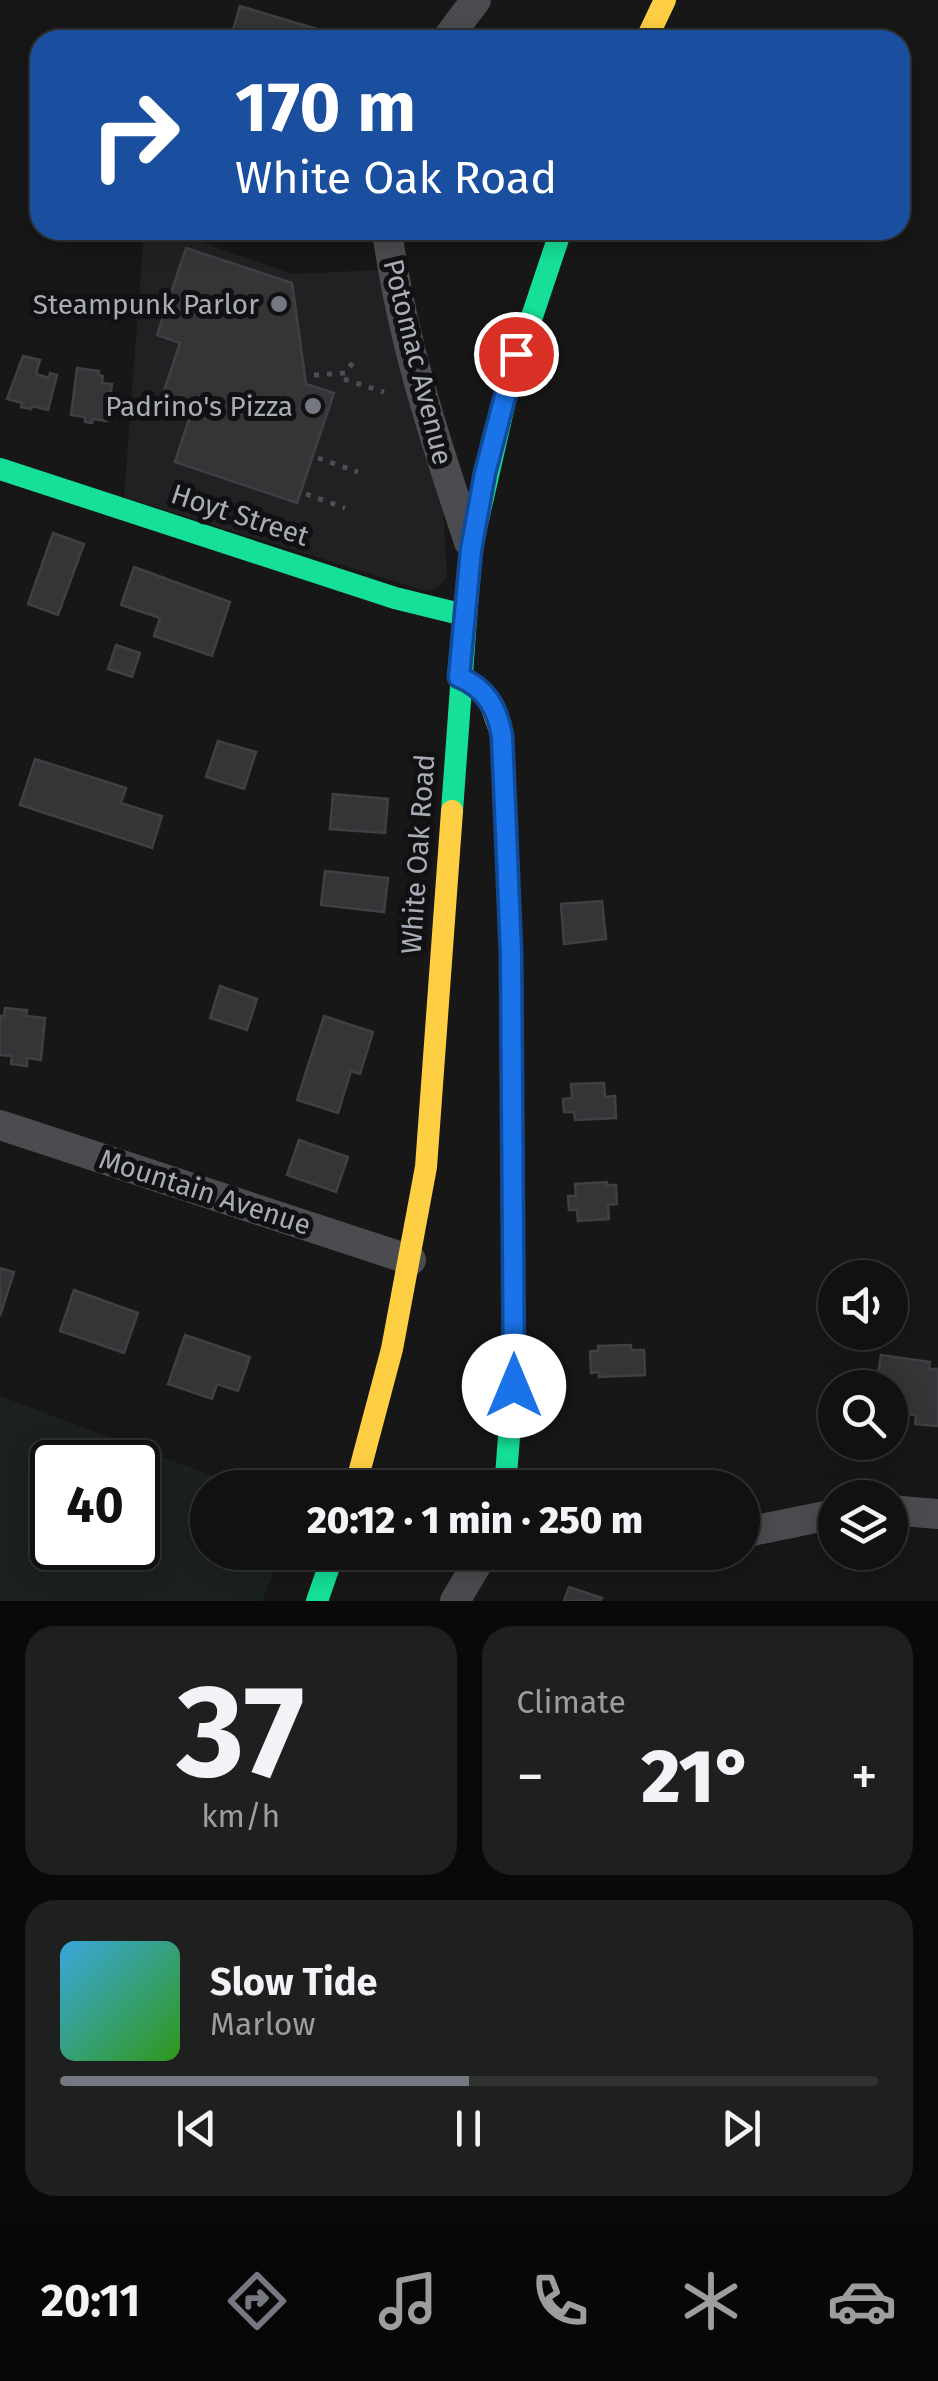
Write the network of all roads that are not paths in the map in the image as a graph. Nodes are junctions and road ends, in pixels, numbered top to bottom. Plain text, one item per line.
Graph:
1 (476, 0) edge
2 (665, 0) edge
3 (454, 30) edge
4 (651, 30) edge
5 (389, 240) edge
6 (558, 240) edge
7 (0, 469) edge
8 (471, 550) junction
9 (464, 615) junction
10 (459, 677) junction
11 (0, 1125) edge
12 (411, 1260) junction
13 (361, 1470) edge
14 (508, 1470) edge
15 (908, 1512) edge
16 (938, 1514) edge
17 (818, 1517) edge
18 (760, 1529) edge
19 (328, 1570) edge
20 (473, 1570) edge
21 (317, 1601) edge
22 (455, 1601) edge

1 - 3 street
2 - 4 main road
5 - 8 street, Potomac Avenue
6 - 8 main road, White Oak Road
7 - 9 main road, Hoyt Street
8 - 9 main road, White Oak Road
9 - 10 main road, White Oak Road
10 - 12 main road, White Oak Road
10 - 14 main road
11 - 12 street, Mountain Avenue
12 - 13 main road, White Oak Road
15 - 16 street
17 - 18 street
19 - 21 main road
20 - 22 street

